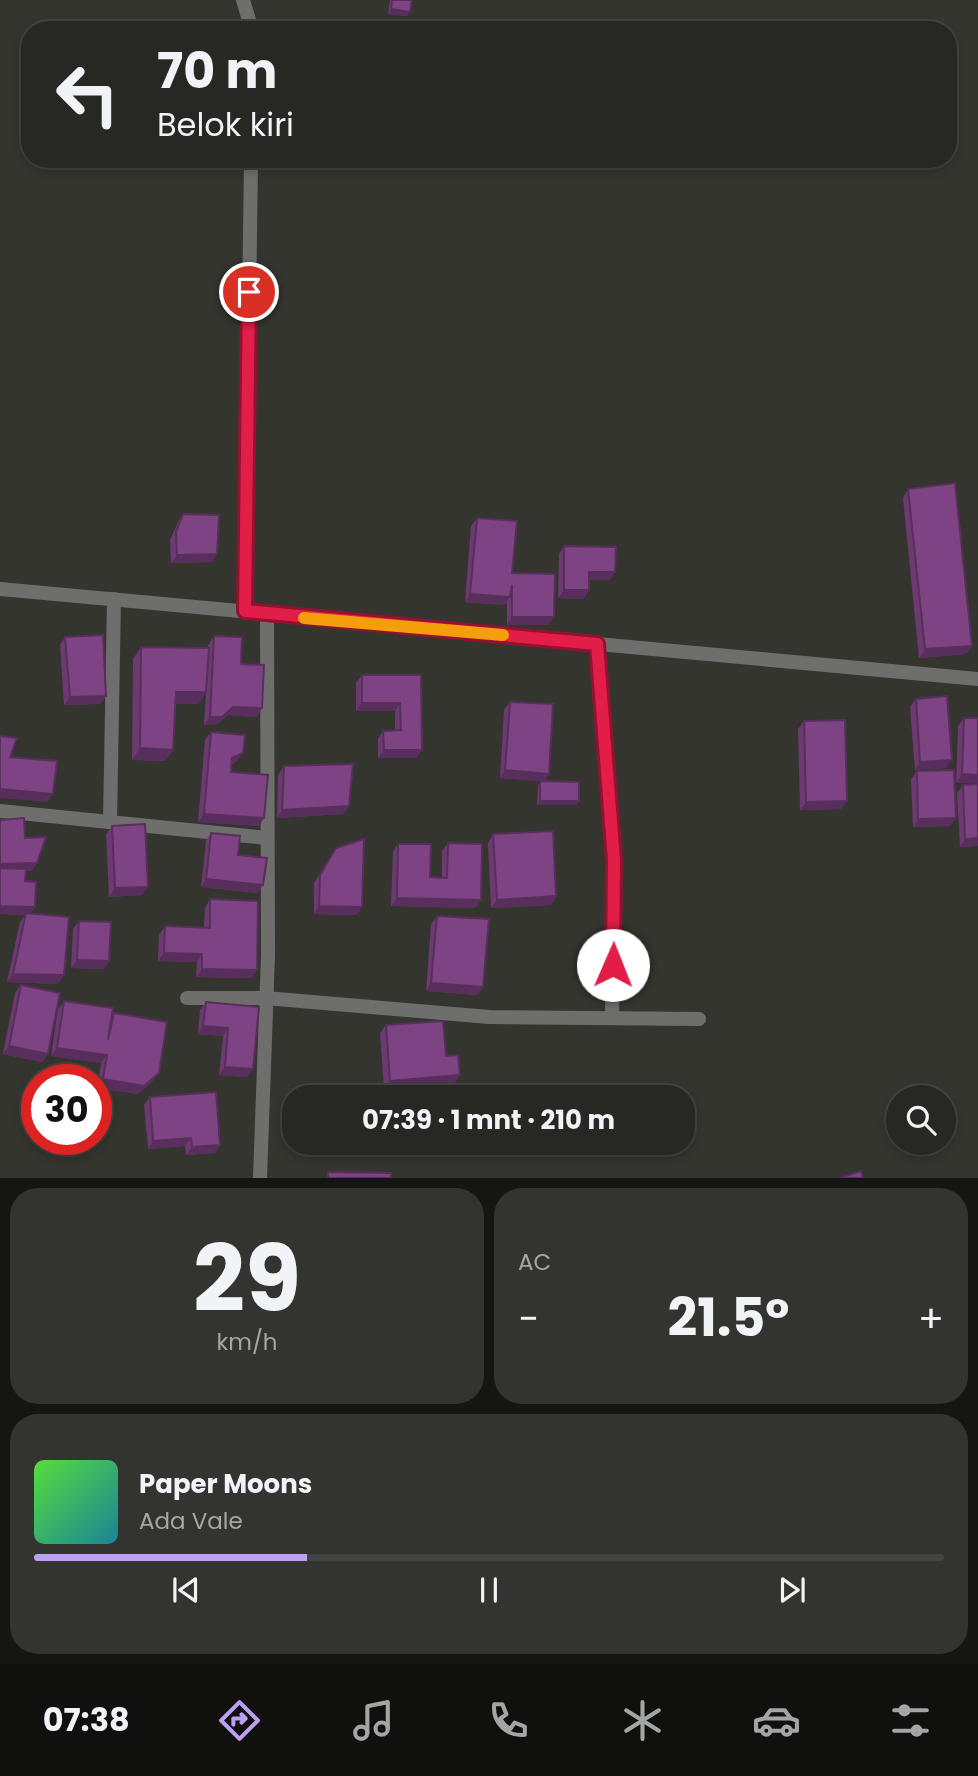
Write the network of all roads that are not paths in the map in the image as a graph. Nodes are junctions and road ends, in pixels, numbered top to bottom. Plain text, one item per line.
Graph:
1 (243, 0) edge
2 (249, 21) edge
3 (251, 168) edge
4 (0, 589) edge
5 (114, 599) junction
6 (245, 611) junction
7 (267, 615) junction
8 (597, 644) junction
9 (978, 679) edge
10 (0, 811) edge
11 (110, 822) junction
12 (267, 838) junction
13 (265, 998) junction
14 (187, 999) dead end
15 (612, 1018) junction
16 (699, 1019) dead end
17 (260, 1178) edge

1 - 2 street
3 - 6 street
4 - 5 street
5 - 6 street
5 - 11 street
6 - 7 street
7 - 8 street
7 - 12 street
8 - 9 street
8 - 15 street
10 - 11 street
11 - 12 street
12 - 13 street
13 - 14 street
13 - 15 street
13 - 17 street
15 - 16 street

